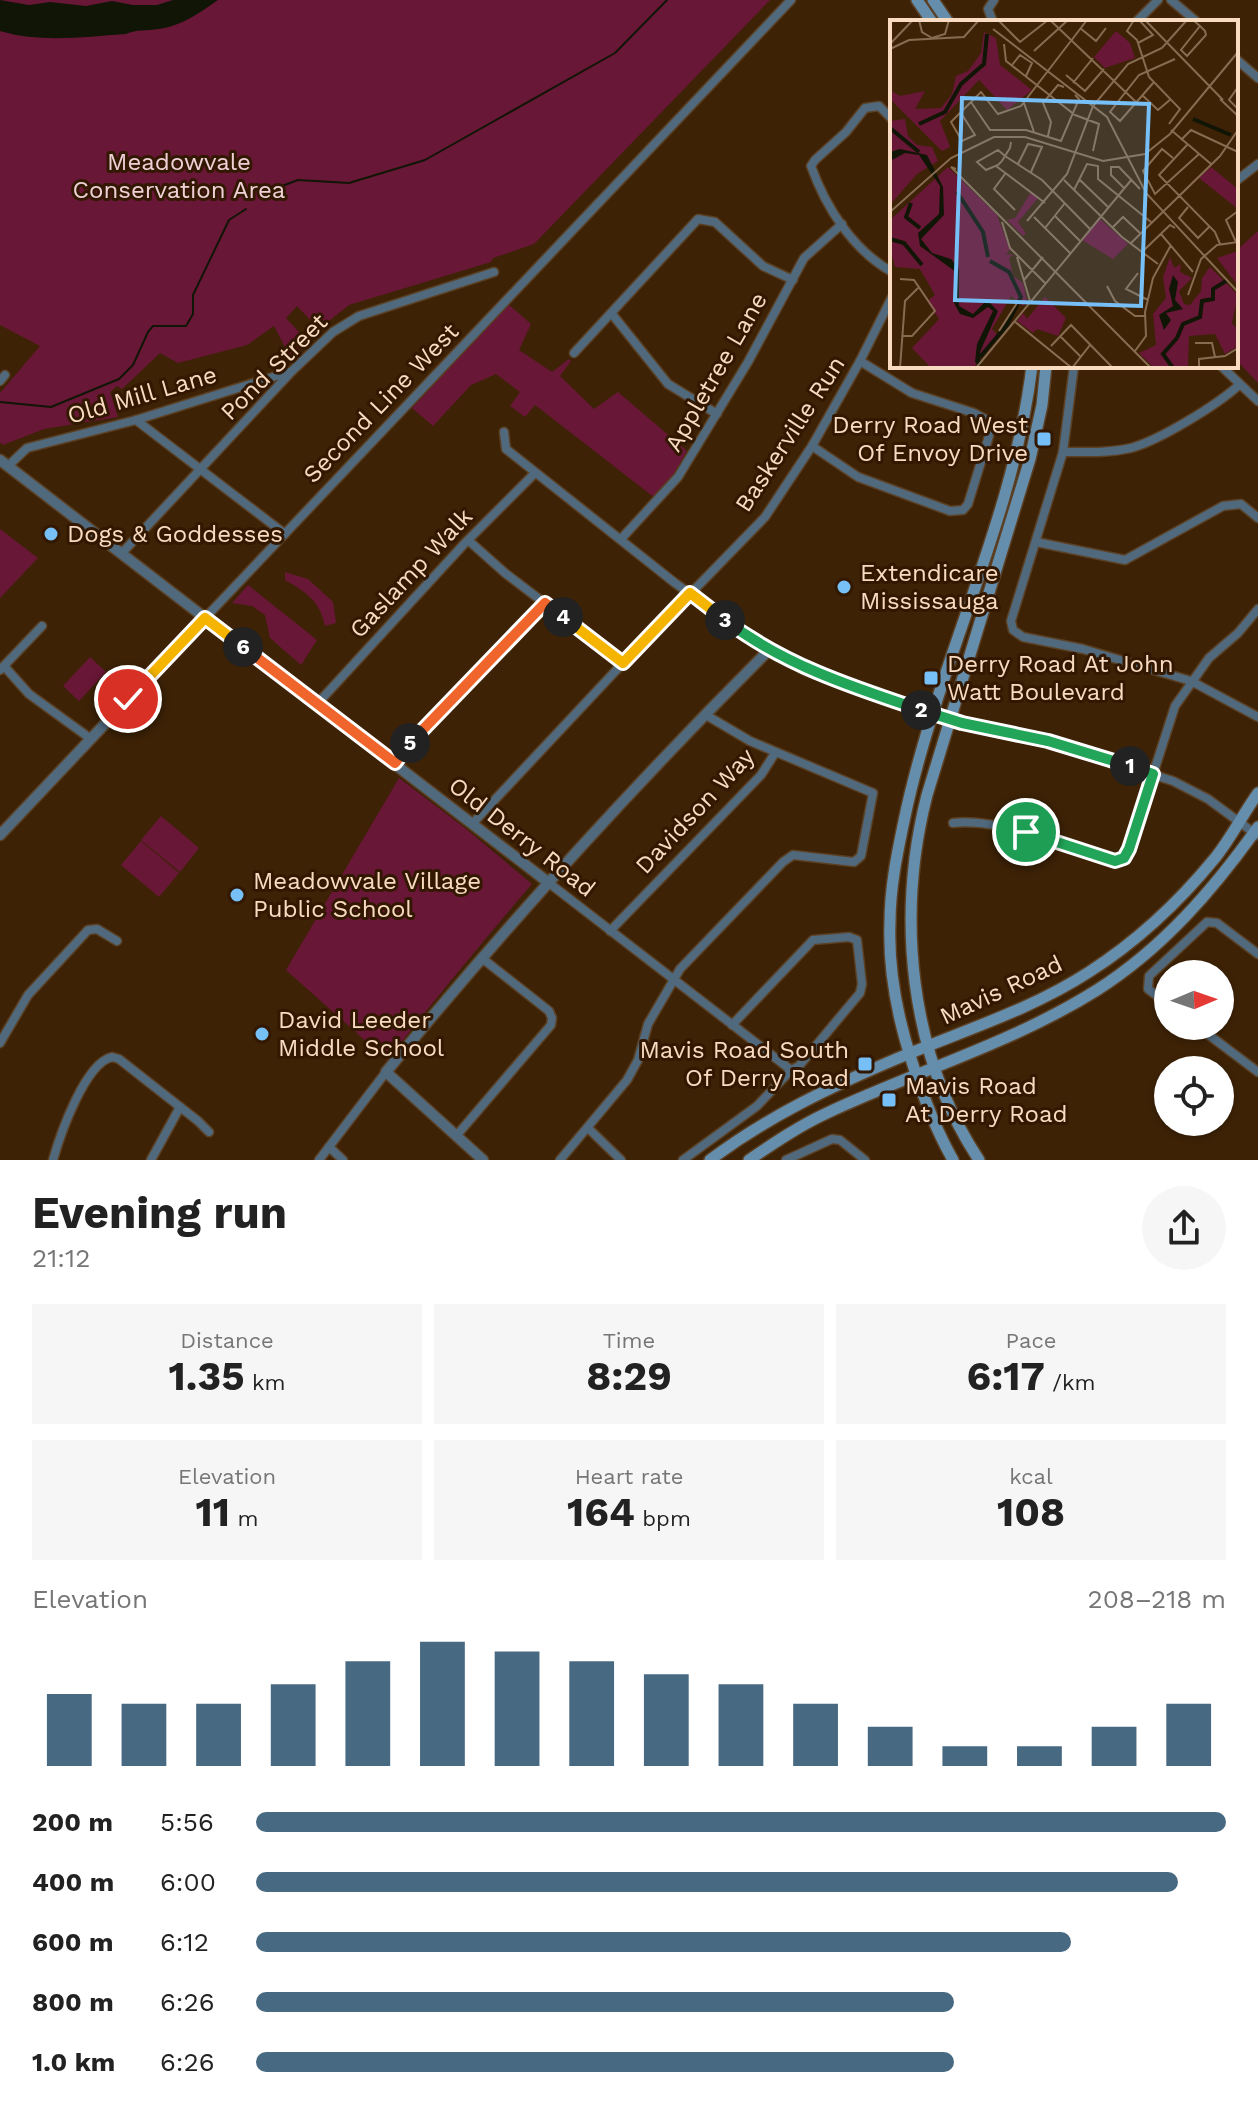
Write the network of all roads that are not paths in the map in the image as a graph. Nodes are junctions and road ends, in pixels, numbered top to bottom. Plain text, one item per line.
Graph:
1 (791, 0) edge
2 (917, 0) edge
3 (933, 0) edge
4 (994, 0) edge
5 (1158, 0) edge
6 (1171, 0) edge
7 (931, 20) edge
8 (947, 20) edge
9 (992, 20) edge
10 (1138, 20) edge
11 (1195, 20) edge
12 (1238, 61) edge
13 (1258, 78) edge
14 (890, 117) edge
15 (1258, 164) edge
16 (1238, 179) edge
17 (842, 224) junction
18 (890, 271) edge
19 (494, 272) dead end
20 (793, 280) junction
21 (890, 301) edge
22 (612, 314) junction
23 (574, 353) dead end
24 (860, 361) junction
25 (1032, 368) edge
26 (1046, 368) edge
27 (1074, 368) edge
28 (1223, 368) edge
29 (292, 371) junction
30 (1239, 385) junction
31 (1258, 401) edge
32 (717, 414) junction
33 (136, 420) junction
34 (504, 432) dead end
35 (812, 446) junction
36 (1063, 452) junction
37 (4, 463) edge
38 (200, 469) junction
39 (535, 473) junction
40 (1258, 518) edge
41 (285, 534) junction
42 (621, 539) junction
43 (468, 540) junction
44 (1036, 542) junction
45 (122, 553) junction
46 (690, 593) junction
47 (545, 603) junction
48 (1258, 609) edge
49 (205, 618) junction
50 (42, 626) dead end
51 (769, 650) junction
52 (623, 663) junction
53 (2, 668) edge
54 (1191, 681) junction
55 (318, 703) junction
56 (932, 714) junction
57 (706, 715) junction
58 (1258, 717) edge
59 (950, 719) junction
60 (91, 739) junction
61 (775, 753) junction
62 (395, 763) junction
63 (1153, 774) junction
64 (1258, 793) edge
65 (1240, 822) junction
66 (953, 823) dead end
67 (472, 824) junction
68 (1257, 832) edge
69 (0, 835) edge
70 (549, 883) junction
71 (610, 931) junction
72 (117, 941) dead end
73 (1258, 954) edge
74 (483, 959) junction
75 (1166, 960) edge
76 (1154, 971) edge
77 (674, 979) junction
78 (1154, 994) edge
79 (732, 1025) junction
80 (1216, 1040) edge
81 (0, 1043) edge
82 (928, 1046) junction
83 (909, 1054) junction
84 (935, 1068) junction
85 (791, 1070) junction
86 (386, 1072) junction
87 (1258, 1072) edge
88 (916, 1075) junction
89 (180, 1107) junction
90 (588, 1128) junction
91 (209, 1132) dead end
92 (457, 1135) junction
93 (329, 1147) junction
94 (53, 1160) edge
95 (151, 1160) edge
96 (319, 1160) edge
97 (343, 1160) edge
98 (483, 1160) edge
99 (560, 1160) edge
100 (621, 1160) edge
101 (683, 1160) edge
102 (710, 1160) edge
103 (749, 1160) edge
104 (786, 1160) edge
105 (865, 1160) edge
106 (953, 1160) edge
107 (979, 1160) edge

1 - 41 street, Second Line West
2 - 7 main road
3 - 8 main road
4 - 9 street
5 - 10 street
6 - 11 street
12 - 13 street
14 - 17 street
15 - 16 street
17 - 18 street
17 - 20 street, Appletree Lane
19 - 29 street, Pond Street
20 - 22 street
20 - 32 street, Appletree Lane
21 - 24 street, Baskerville Run
22 - 23 street
22 - 32 street
24 - 35 street, Baskerville Run
24 - 35 street
25 - 56 main road
26 - 59 main road
27 - 36 street
28 - 30 street
29 - 33 street, Old Mill Lane
29 - 38 street, Pond Street
30 - 31 street
30 - 36 street
32 - 42 street, Appletree Lane
33 - 37 street, Old Mill Lane
33 - 38 street
34 - 39 street
35 - 46 street, Baskerville Run
36 - 44 street
37 - 45 street, Old Derry Road
38 - 41 street
38 - 45 street, Pond Street
39 - 42 street
39 - 43 street, Gaslamp Walk
40 - 44 street
41 - 49 street, Second Line West
42 - 46 street
43 - 47 street
43 - 55 street, Gaslamp Walk
44 - 54 street
45 - 49 street, Old Derry Road
46 - 51 street
46 - 52 street, Baskerville Run
47 - 52 street
47 - 62 street
48 - 54 street
49 - 55 street, Old Derry Road
49 - 60 street, Second Line West
50 - 53 street
51 - 56 street
51 - 57 street
52 - 67 street, Baskerville Run
53 - 60 street
54 - 58 street
54 - 63 street
55 - 62 street, Old Derry Road
56 - 59 street
56 - 83 main road
57 - 61 street
57 - 70 street
59 - 63 street
59 - 82 main road
60 - 69 street, Second Line West
61 - 71 street, Davidson Way
61 - 77 street
62 - 67 street, Old Derry Road
63 - 65 street
63 - 66 street
64 - 65 main road, Mavis Road
65 - 68 street
65 - 82 main road, Mavis Road
67 - 70 street, Old Derry Road
68 - 84 main road, Mavis Road
70 - 71 street, Old Derry Road
70 - 74 street
71 - 77 street, Old Derry Road
72 - 81 street
73 - 75 street
74 - 86 street
74 - 92 street
76 - 78 street
77 - 79 street, Old Derry Road
77 - 90 street
79 - 85 street, Old Derry Road
79 - 85 street
80 - 87 street
82 - 83 main road, Mavis Road
82 - 84 main road
83 - 88 main road
83 - 102 main road, Mavis Road
84 - 88 main road, Mavis Road
84 - 107 main road
85 - 101 street
86 - 92 street
86 - 93 street
88 - 103 main road, Mavis Road
88 - 106 main road
89 - 91 street
89 - 94 street
89 - 95 street
90 - 99 street
90 - 100 street
92 - 98 street
93 - 96 street
93 - 97 street
104 - 105 street

